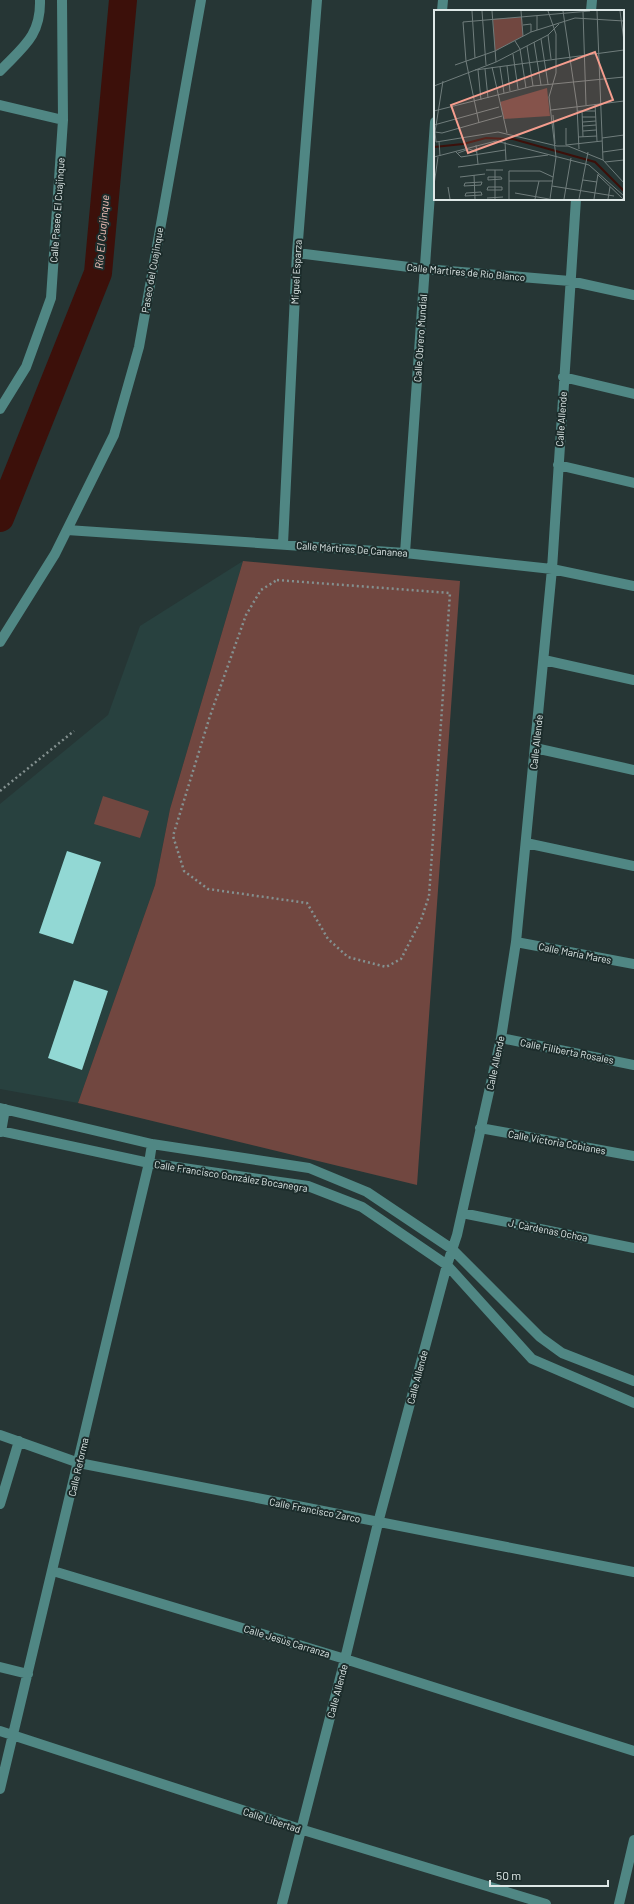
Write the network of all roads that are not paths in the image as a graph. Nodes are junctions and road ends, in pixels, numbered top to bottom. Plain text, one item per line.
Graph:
1 (40, 0) edge
2 (62, 0) edge
3 (201, 0) edge
4 (318, 0) edge
5 (443, 0) edge
6 (592, 0) edge
7 (442, 10) edge
8 (591, 10) edge
9 (0, 71) edge
10 (0, 105) edge
11 (63, 120) junction
12 (434, 137) edge
13 (576, 200) edge
14 (297, 253) junction
15 (425, 269) junction
16 (570, 281) junction
17 (634, 295) edge
18 (563, 377) junction
19 (634, 394) edge
20 (0, 409) edge
21 (558, 465) junction
22 (634, 482) edge
23 (67, 530) junction
24 (283, 544) junction
25 (405, 553) junction
26 (552, 569) junction
27 (634, 586) edge
28 (0, 642) edge
29 (544, 660) junction
30 (634, 680) edge
31 (535, 748) junction
32 (634, 770) edge
33 (526, 843) junction
34 (634, 866) edge
35 (516, 942) junction
36 (634, 964) edge
37 (500, 1038) junction
38 (634, 1065) edge
39 (2, 1108) edge
40 (480, 1128) junction
41 (0, 1132) edge
42 (152, 1144) junction
43 (634, 1156) edge
44 (149, 1163) junction
45 (462, 1213) junction
46 (634, 1248) edge
47 (452, 1249) junction
48 (447, 1265) junction
49 (634, 1381) edge
50 (634, 1403) edge
51 (0, 1435) edge
52 (19, 1441) junction
53 (79, 1463) junction
54 (1, 1499) edge
55 (378, 1523) junction
56 (53, 1571) junction
57 (634, 1572) edge
58 (345, 1659) junction
59 (0, 1667) edge
60 (28, 1674) junction
61 (0, 1731) edge
62 (12, 1734) junction
63 (634, 1751) edge
64 (0, 1789) edge
65 (300, 1829) junction
66 (634, 1840) edge
67 (282, 1904) edge
68 (546, 1904) edge
69 (619, 1904) edge

1 - 9 street
2 - 11 street, Calle Paseo El Cuajinque
3 - 23 street, Paseo del Cuajinque
4 - 14 street, Miguel Esparza
5 - 7 street
6 - 8 street
10 - 11 street
11 - 20 street, Calle Paseo El Cuajinque
12 - 15 street, Calle Obrero Mundial
13 - 16 street, Calle Allende
14 - 15 street, Calle Martires de Río Blanco
14 - 24 street, Miguel Esparza
15 - 16 street, Calle Martires de Río Blanco
15 - 25 street, Calle Obrero Mundial
16 - 17 street, Calle Martires de Río Blanco
16 - 18 street, Calle Allende
18 - 19 street
18 - 21 street, Calle Allende
21 - 22 street
21 - 26 street, Calle Allende
23 - 24 street, Calle Mártires De Cananea
23 - 28 street, Paseo del Cuajinque
24 - 25 street, Calle Mártires De Cananea
25 - 26 street, Calle Mártires De Cananea
26 - 27 street, Calle Mártires De Cananea
26 - 29 street, Calle Allende
29 - 30 street
29 - 31 street, Calle Allende
31 - 32 street
31 - 33 street, Calle Allende
33 - 34 street
33 - 35 street, Calle Allende
35 - 36 street, Calle María Mares
35 - 37 street, Calle Allende
37 - 38 street, Calle Filiberta Rosales
37 - 40 street, Calle Allende
39 - 41 street
39 - 42 street, Calle Francisco González Bocanegra
40 - 43 street, Calle Victoria Cobianes
40 - 45 street, Calle Allende
41 - 44 street, Calle Francisco González Bocanegra
42 - 44 street, Calle Reforma
42 - 47 street, Calle Francisco González Bocanegra
44 - 48 street, Calle Francisco González Bocanegra
44 - 53 street, Calle Reforma
45 - 46 street, J. Cárdenas Ochoa
45 - 47 street, Calle Allende
47 - 48 street, Calle Allende
47 - 49 street, Calle Francisco González Bocanegra
48 - 50 street, Calle Francisco González Bocanegra
48 - 55 street, Calle Allende
51 - 52 street, Calle Francisco Zarco
52 - 53 street, Calle Francisco Zarco
52 - 54 street
53 - 55 street, Calle Francisco Zarco
53 - 56 street, Calle Reforma
55 - 57 street, Calle Francisco Zarco
55 - 58 street, Calle Allende
56 - 58 street, Calle Jesús Carranza
56 - 60 street, Calle Reforma
58 - 63 street, Calle Jesús Carranza
58 - 65 street, Calle Allende
59 - 60 street
60 - 62 street, Calle Reforma
61 - 62 street, Calle Libertad
62 - 64 street, Calle Reforma
62 - 65 street, Calle Libertad
65 - 67 street, Calle Allende
65 - 68 street, Calle Libertad
66 - 69 street

